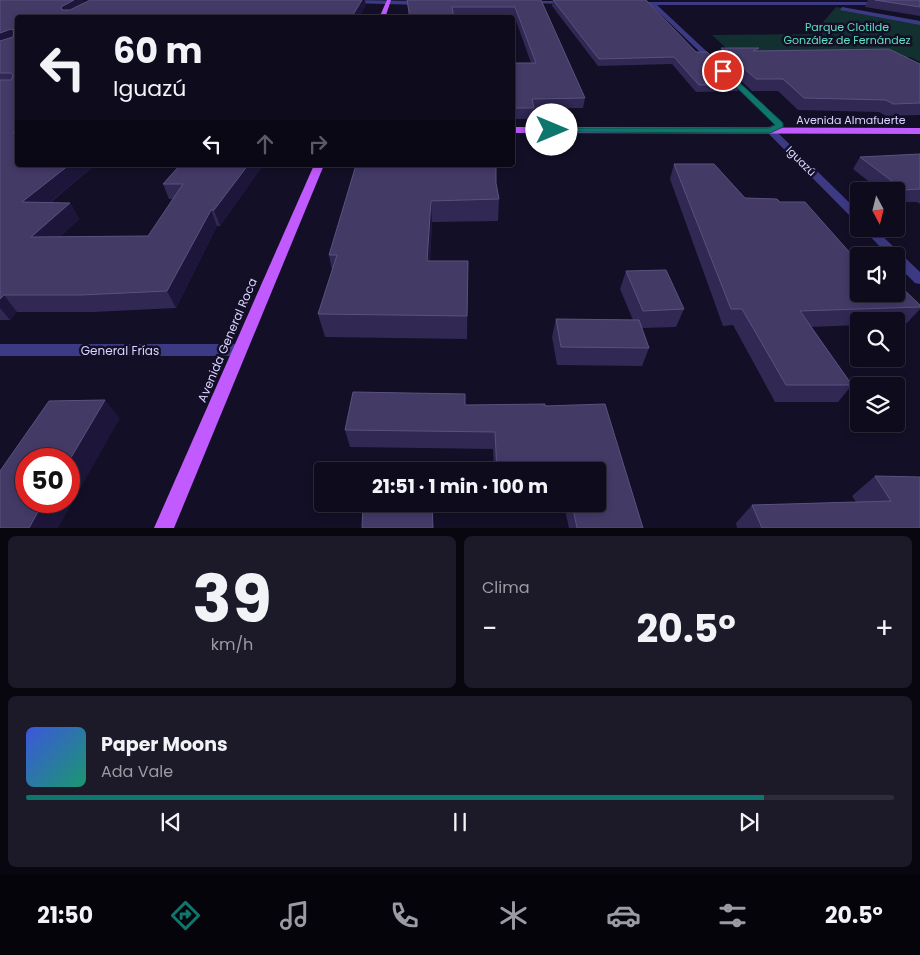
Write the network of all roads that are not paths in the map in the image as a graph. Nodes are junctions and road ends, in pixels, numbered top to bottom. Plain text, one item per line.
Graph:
1 (793, 0) edge
2 (388, 1) edge
3 (338, 2) edge
4 (427, 2) edge
5 (515, 3) edge
6 (574, 3) edge
7 (623, 3) edge
8 (652, 3) junction
9 (810, 3) junction
10 (890, 3) edge
11 (383, 15) edge
12 (920, 23) edge
13 (515, 130) edge
14 (770, 130) junction
15 (920, 131) edge
16 (317, 167) edge
17 (850, 210) edge
18 (878, 238) edge
19 (920, 280) edge
20 (0, 350) edge
21 (239, 350) junction
22 (164, 528) edge

1 - 9 street
2 - 3 street
2 - 4 street
2 - 11 main road
5 - 6 street
7 - 8 street
8 - 9 street
8 - 14 street
9 - 10 street
9 - 12 street
13 - 14 main road, Avenida Almafuerte
14 - 15 main road, Avenida Almafuerte
14 - 17 street, Iguazú
16 - 21 main road, Avenida General Roca
18 - 19 street
20 - 21 street, General Frías
21 - 22 main road, Avenida General Roca

